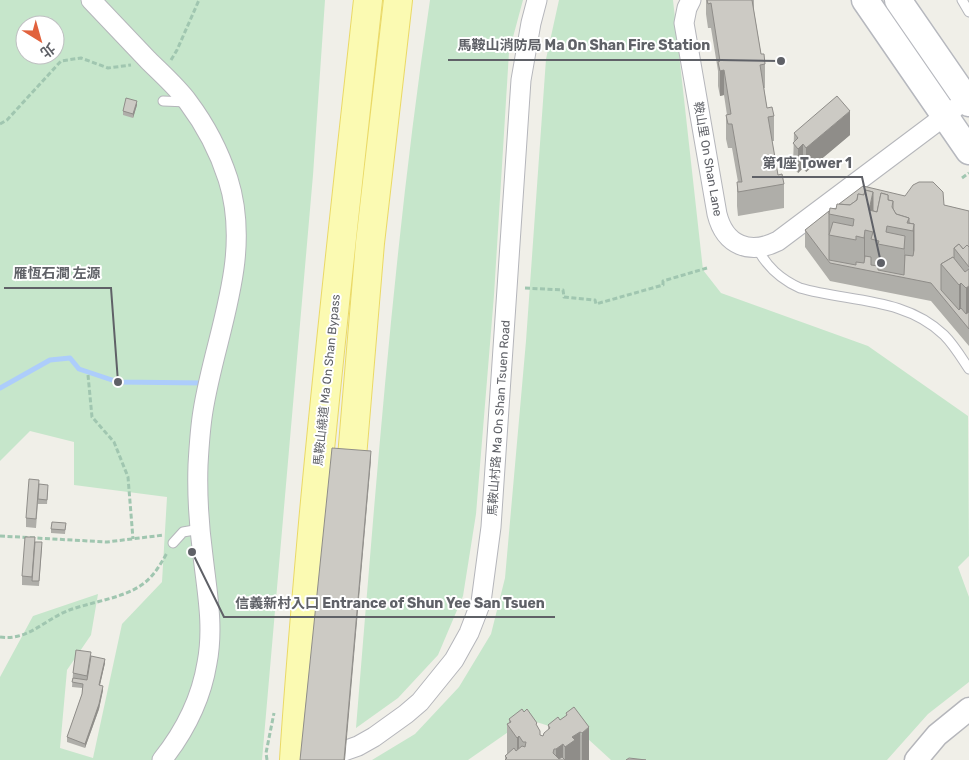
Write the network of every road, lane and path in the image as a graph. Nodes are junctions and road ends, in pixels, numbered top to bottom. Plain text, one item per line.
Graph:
1 (91, 0) edge
2 (199, 0) edge
3 (368, 0) edge
4 (398, 0) edge
5 (537, 0) edge
6 (691, 0) edge
7 (865, 0) edge
8 (898, 0) edge
9 (962, 0) edge
10 (969, 12) edge
11 (155, 67) junction
12 (163, 101) dead end
13 (968, 101) edge
14 (188, 102) junction
15 (944, 116) junction
16 (0, 124) edge
17 (969, 151) edge
18 (969, 173) edge
19 (962, 178) dead end
20 (757, 248) junction
21 (707, 268) dead end
22 (522, 288) dead end
23 (969, 369) edge
24 (88, 375) dead end
25 (352, 457) edge
26 (191, 531) junction
27 (0, 536) edge
28 (133, 539) junction
29 (173, 543) joint
30 (0, 637) edge
31 (969, 709) edge
32 (274, 713) dead end
33 (969, 717) edge
34 (162, 760) edge
35 (267, 760) edge
36 (294, 760) edge
37 (319, 760) edge

1 - 11 street
2 - 11 path
3 - 36 main road, 馬鞍山繞道 Ma On Shan Bypass
4 - 25 main road
5 - 37 street, 馬鞍山村路 Ma On Shan Tsuen Road
6 - 20 street, 鞍山里 On Shan Lane
7 - 15 main road
8 - 13 main road
9 - 10 lane
11 - 14 street
11 - 16 path
12 - 14 lane
13 - 15 street
14 - 26 street
15 - 17 main road
15 - 20 street
18 - 19 path
20 - 23 lane
21 - 22 path
24 - 28 path
26 - 28 path
26 - 29 lane
26 - 34 street
27 - 28 path
29 - 30 path
31 - 33 street
32 - 35 path

